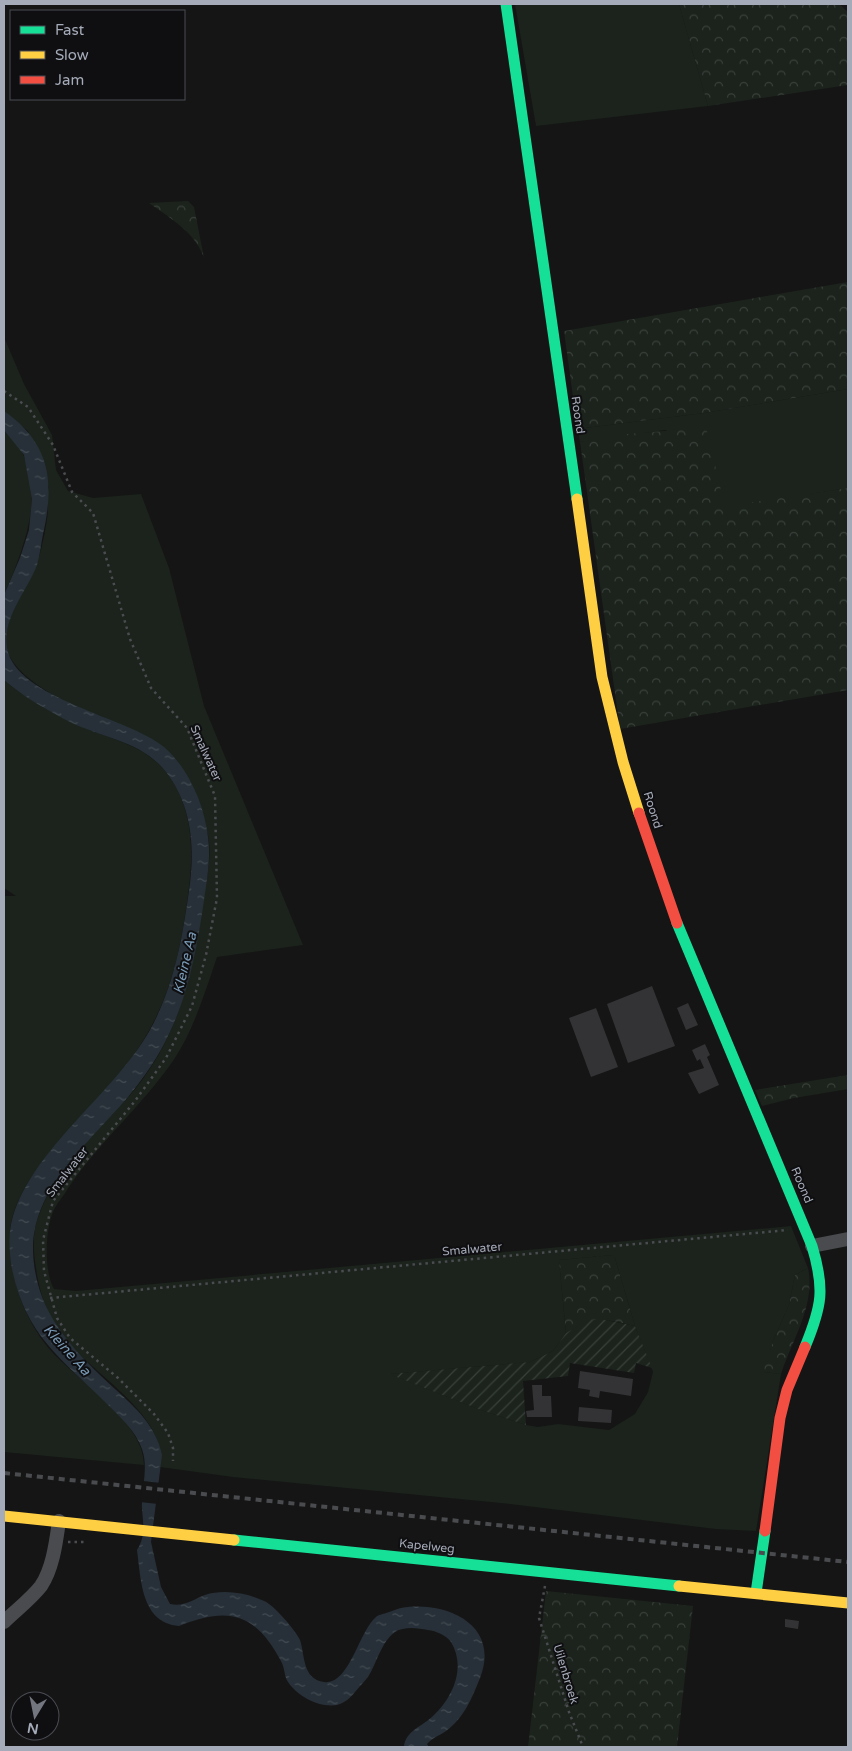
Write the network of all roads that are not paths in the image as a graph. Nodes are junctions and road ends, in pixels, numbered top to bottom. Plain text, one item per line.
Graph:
1 (506, 4) edge
2 (848, 1240) edge
3 (812, 1246) junction
4 (4, 1516) edge
5 (59, 1521) junction
6 (756, 1593) junction
7 (848, 1603) edge
8 (4, 1622) edge

1 - 3 street, Roond
2 - 3 street
3 - 6 street, Roond
4 - 5 street, Kapelweg
5 - 6 street, Kapelweg
5 - 8 street
6 - 7 street, Kapelweg

